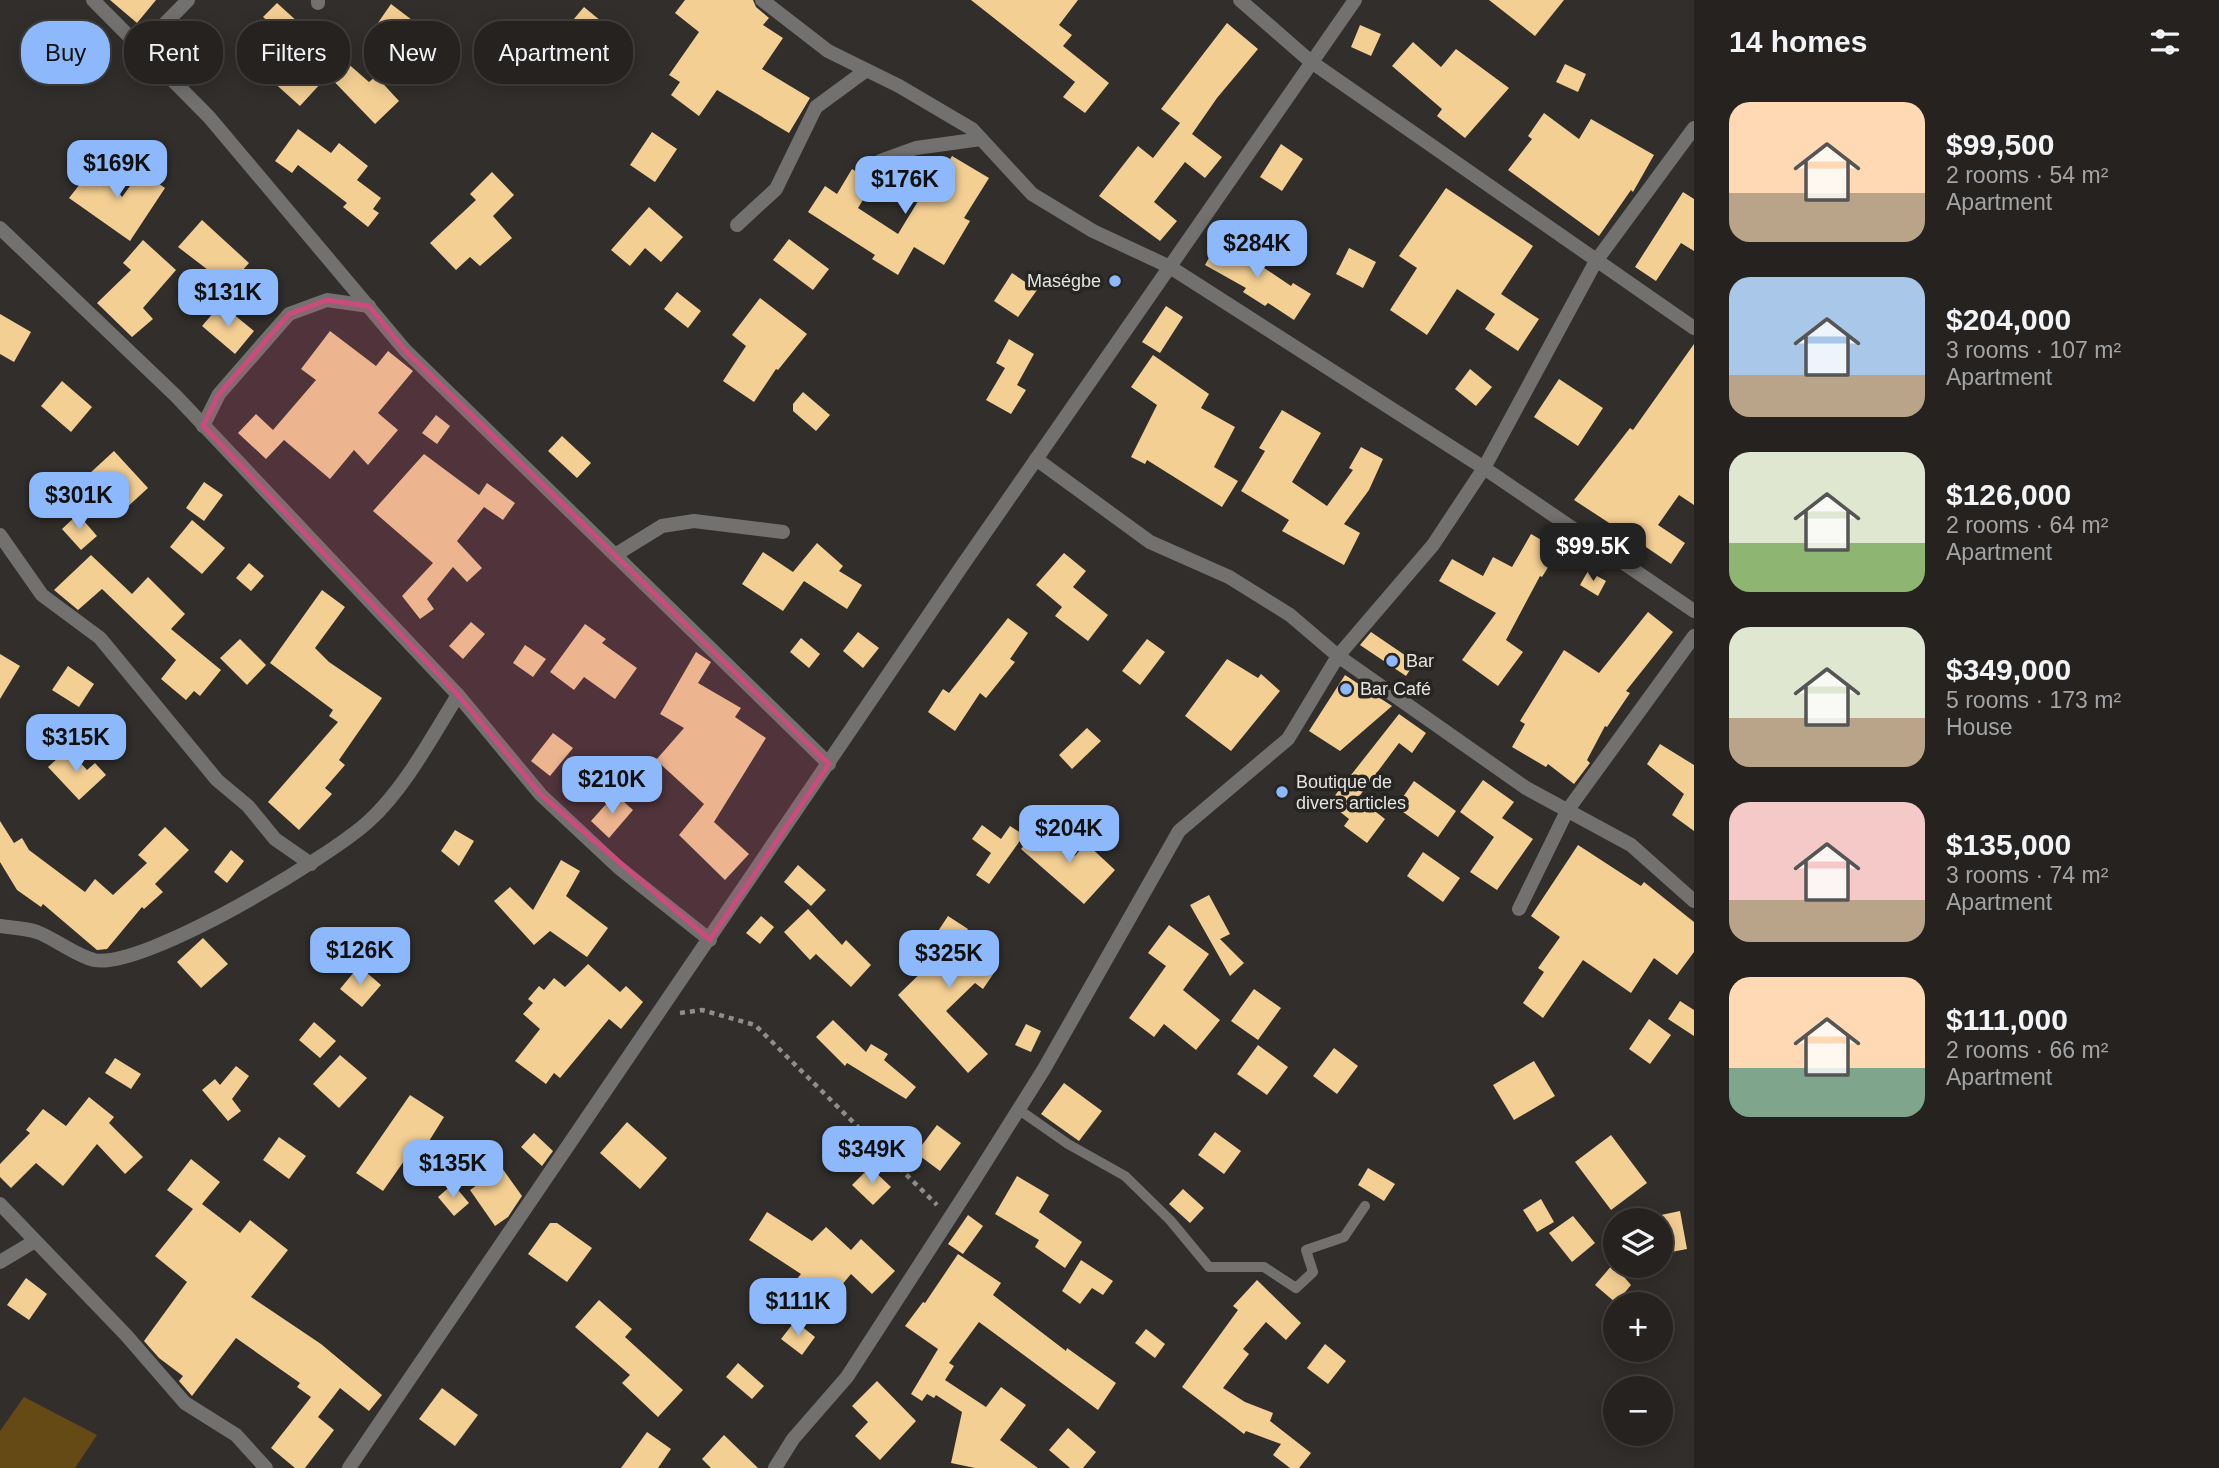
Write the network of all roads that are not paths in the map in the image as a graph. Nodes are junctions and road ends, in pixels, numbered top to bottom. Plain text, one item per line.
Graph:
1 (93, 0) edge
2 (188, 0) edge
3 (762, 0) edge
4 (1240, 0) edge
5 (1354, 0) edge
6 (167, 21) edge
7 (124, 30) edge
8 (1310, 61) junction
9 (865, 71) junction
10 (177, 84) edge
11 (1694, 128) edge
12 (981, 139) junction
13 (880, 161) dead end
14 (737, 225) dead end
15 (0, 229) edge
16 (1596, 261) junction
17 (1170, 267) junction
18 (369, 306) junction
19 (1694, 328) edge
20 (203, 426) junction
21 (1036, 459) junction
22 (1484, 468) junction
23 (783, 532) dead end
24 (0, 535) edge
25 (615, 555) junction
26 (1694, 611) edge
27 (1694, 636) edge
28 (1338, 656) junction
29 (458, 695) junction
30 (828, 764) junction
31 (1567, 811) junction
32 (311, 864) junction
33 (1694, 901) edge
34 (1519, 909) dead end
35 (0, 926) edge
36 (710, 940) junction
37 (1018, 1109) junction
38 (0, 1204) edge
39 (1365, 1206) dead end
40 (35, 1241) junction
41 (0, 1262) edge
42 (266, 1468) edge
43 (349, 1468) edge
44 (775, 1468) edge

1 - 7 street
2 - 6 street
3 - 9 street
4 - 8 street
5 - 8 street
8 - 16 street
8 - 17 street
9 - 12 street
9 - 14 street
10 - 18 street
11 - 16 street
12 - 13 street
12 - 17 street
15 - 20 street
16 - 19 street
16 - 22 street
17 - 21 street
17 - 22 street
18 - 20 street
18 - 25 street
20 - 29 street
21 - 28 street
21 - 30 street
22 - 26 street
22 - 28 street
23 - 25 street
24 - 32 street
25 - 30 street
27 - 31 street
28 - 31 street
28 - 37 street
29 - 32 street
29 - 36 street
30 - 36 street
31 - 33 street
31 - 34 street
32 - 35 street
36 - 43 street
37 - 39 lane
37 - 44 street
38 - 40 street
40 - 41 street
40 - 42 street

